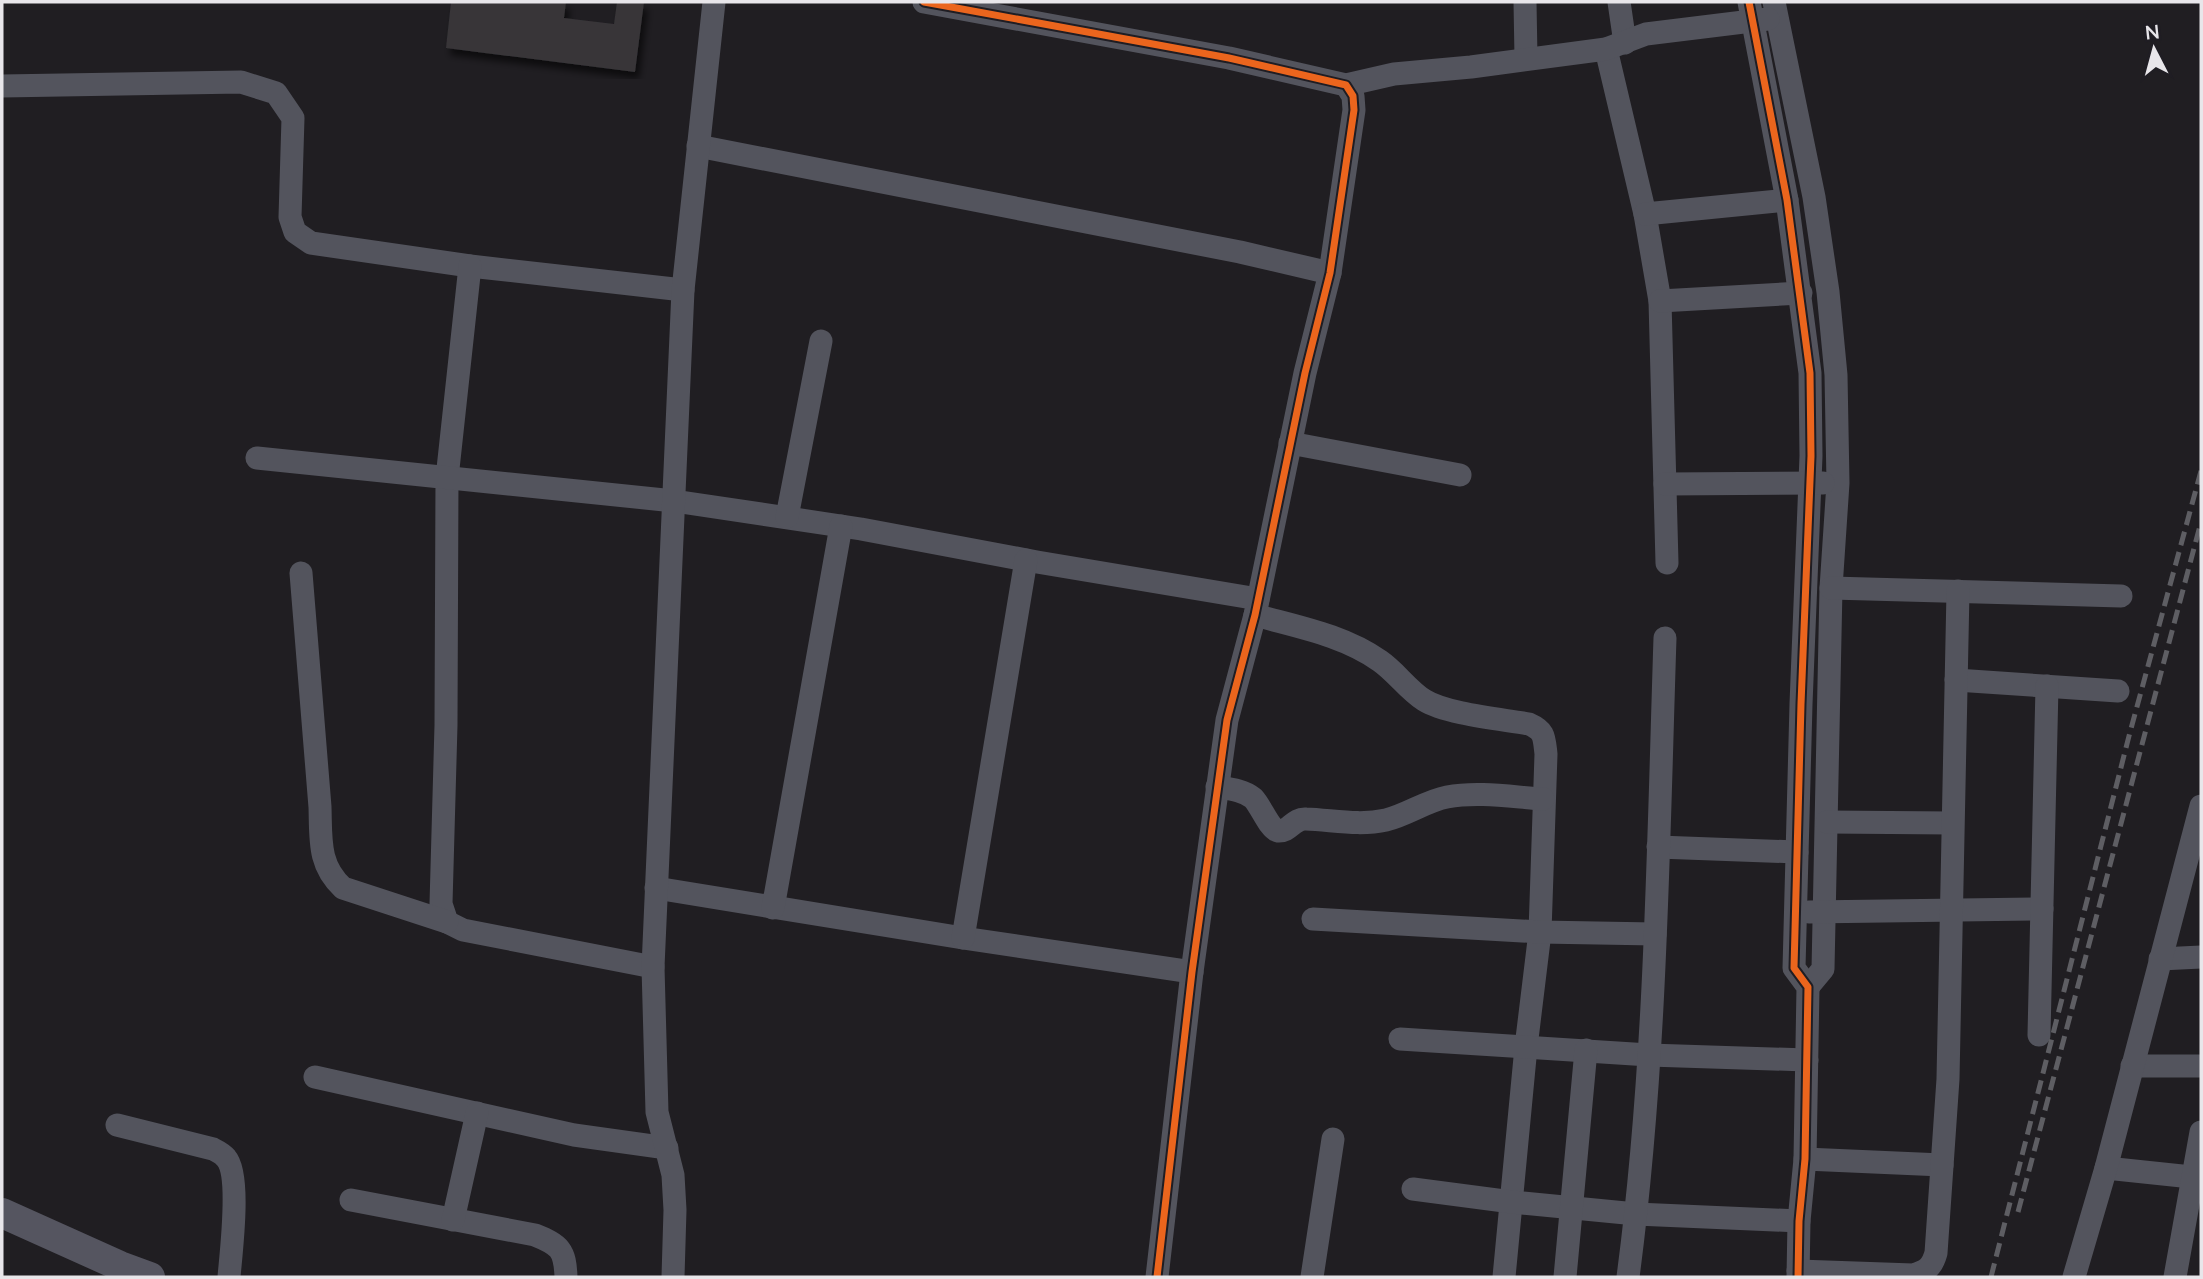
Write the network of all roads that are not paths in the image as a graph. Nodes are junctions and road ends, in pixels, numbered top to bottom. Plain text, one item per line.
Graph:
1 (714, 2) edge
2 (924, 2) edge
3 (1525, 2) edge
4 (1619, 2) edge
5 (1776, 10) edge
6 (1751, 11) edge
7 (1615, 46) junction
8 (1526, 58) junction
9 (1346, 85) junction
10 (2, 86) edge
11 (698, 146) junction
12 (1787, 200) junction
13 (1646, 214) junction
14 (470, 265) junction
15 (1329, 273) junction
16 (683, 290) junction
17 (1801, 293) junction
18 (1660, 301) junction
19 (821, 341) dead end
20 (1290, 443) junction
21 (257, 458) dead end
22 (1460, 475) dead end
23 (447, 478) junction
24 (1665, 484) junction
25 (1809, 484) junction
26 (1838, 484) junction
27 (674, 500) junction
28 (787, 517) junction
29 (841, 526) junction
30 (1026, 560) junction
31 (1667, 563) dead end
32 (301, 573) dead end
33 (1831, 588) junction
34 (1958, 591) junction
35 (2121, 596) dead end
36 (1256, 607) junction
37 (1665, 638) dead end
38 (1956, 680) junction
39 (2047, 686) junction
40 (2118, 691) dead end
41 (1217, 787) junction
42 (1543, 799) junction
43 (2201, 806) edge
44 (1827, 822) junction
45 (1952, 823) junction
46 (1658, 847) junction
47 (1797, 852) junction
48 (656, 888) junction
49 (773, 908) junction
50 (2042, 909) junction
51 (1950, 910) junction
52 (1796, 911) junction
53 (1824, 912) junction
54 (1313, 919) dead end
55 (447, 922) junction
56 (1540, 932) junction
57 (1656, 934) junction
58 (963, 938) junction
59 (2201, 957) edge
60 (2160, 959) junction
61 (653, 967) junction
62 (1192, 972) junction
63 (1808, 987) junction
64 (2039, 1035) dead end
65 (1400, 1039) dead end
66 (1526, 1047) junction
67 (1586, 1050) junction
68 (1649, 1055) junction
69 (1807, 1060) junction
70 (2132, 1066) junction
71 (2201, 1066) edge
72 (315, 1077) dead end
73 (477, 1113) junction
74 (117, 1125) dead end
75 (2201, 1132) edge
76 (1334, 1139) dead end
77 (667, 1148) junction
78 (1805, 1159) junction
79 (1942, 1166) junction
80 (2106, 1168) junction
81 (2198, 1178) edge
82 (1413, 1188) dead end
83 (351, 1200) dead end
84 (1512, 1202) junction
85 (1572, 1208) junction
86 (2, 1213) edge
87 (1636, 1214) junction
88 (453, 1220) junction
89 (1799, 1221) junction
90 (107, 1269) edge
91 (1798, 1274) edge
92 (150, 1277) edge
93 (229, 1277) edge
94 (566, 1277) edge
95 (673, 1277) edge
96 (1157, 1277) edge
97 (1312, 1277) edge
98 (1504, 1277) edge
99 (1564, 1277) edge
100 (1628, 1277) edge
101 (2074, 1277) edge
102 (2175, 1277) edge

1 - 11 street
2 - 9 street
3 - 8 street
4 - 7 street
5 - 6 street
5 - 26 street
6 - 7 street
6 - 12 street
7 - 8 street
7 - 13 street
8 - 9 street
9 - 15 street
10 - 14 street
11 - 15 street
11 - 16 street
12 - 13 street
12 - 17 street
13 - 18 street
14 - 16 street
14 - 23 street
15 - 20 street
16 - 27 street
17 - 18 street
17 - 25 street
18 - 24 street
19 - 28 street
20 - 22 street
20 - 36 street
21 - 23 street
23 - 27 street
23 - 55 street
24 - 25 street
24 - 31 street
25 - 26 street
25 - 47 street
26 - 33 street
27 - 28 street
27 - 48 street
28 - 29 street
29 - 30 street
29 - 49 street
30 - 36 street
30 - 58 street
32 - 55 street
33 - 34 street
33 - 44 street
34 - 35 street
34 - 38 street
36 - 41 street
36 - 42 street
37 - 46 street
38 - 39 street
38 - 45 street
39 - 40 street
39 - 50 street
41 - 42 street
41 - 62 street
42 - 56 street
43 - 60 street
44 - 45 street
44 - 53 street
45 - 51 street
46 - 47 street
46 - 57 street
47 - 52 street
48 - 49 street
48 - 61 street
49 - 58 street
50 - 51 street
50 - 64 street
51 - 53 street
51 - 79 street
52 - 53 street
52 - 63 street
53 - 63 street
54 - 56 street
55 - 61 street
56 - 57 street
56 - 66 street
57 - 68 street
58 - 62 street
59 - 60 street
60 - 70 street
61 - 77 street
62 - 96 street
63 - 69 street
65 - 66 street
66 - 67 street
66 - 84 street
67 - 68 street
67 - 85 street
68 - 69 street
68 - 87 street
69 - 78 street
70 - 71 street
70 - 80 street
72 - 73 street
73 - 77 street
73 - 88 street
74 - 93 street
75 - 81 street
76 - 97 street
77 - 95 street
78 - 79 street
78 - 89 street
79 - 91 street
80 - 81 street
80 - 101 street
81 - 102 street
82 - 84 street
83 - 88 street
84 - 85 street
84 - 98 street
85 - 87 street
85 - 99 street
86 - 90 main road
87 - 89 street
87 - 100 street
88 - 94 street
89 - 91 street
90 - 92 main road

